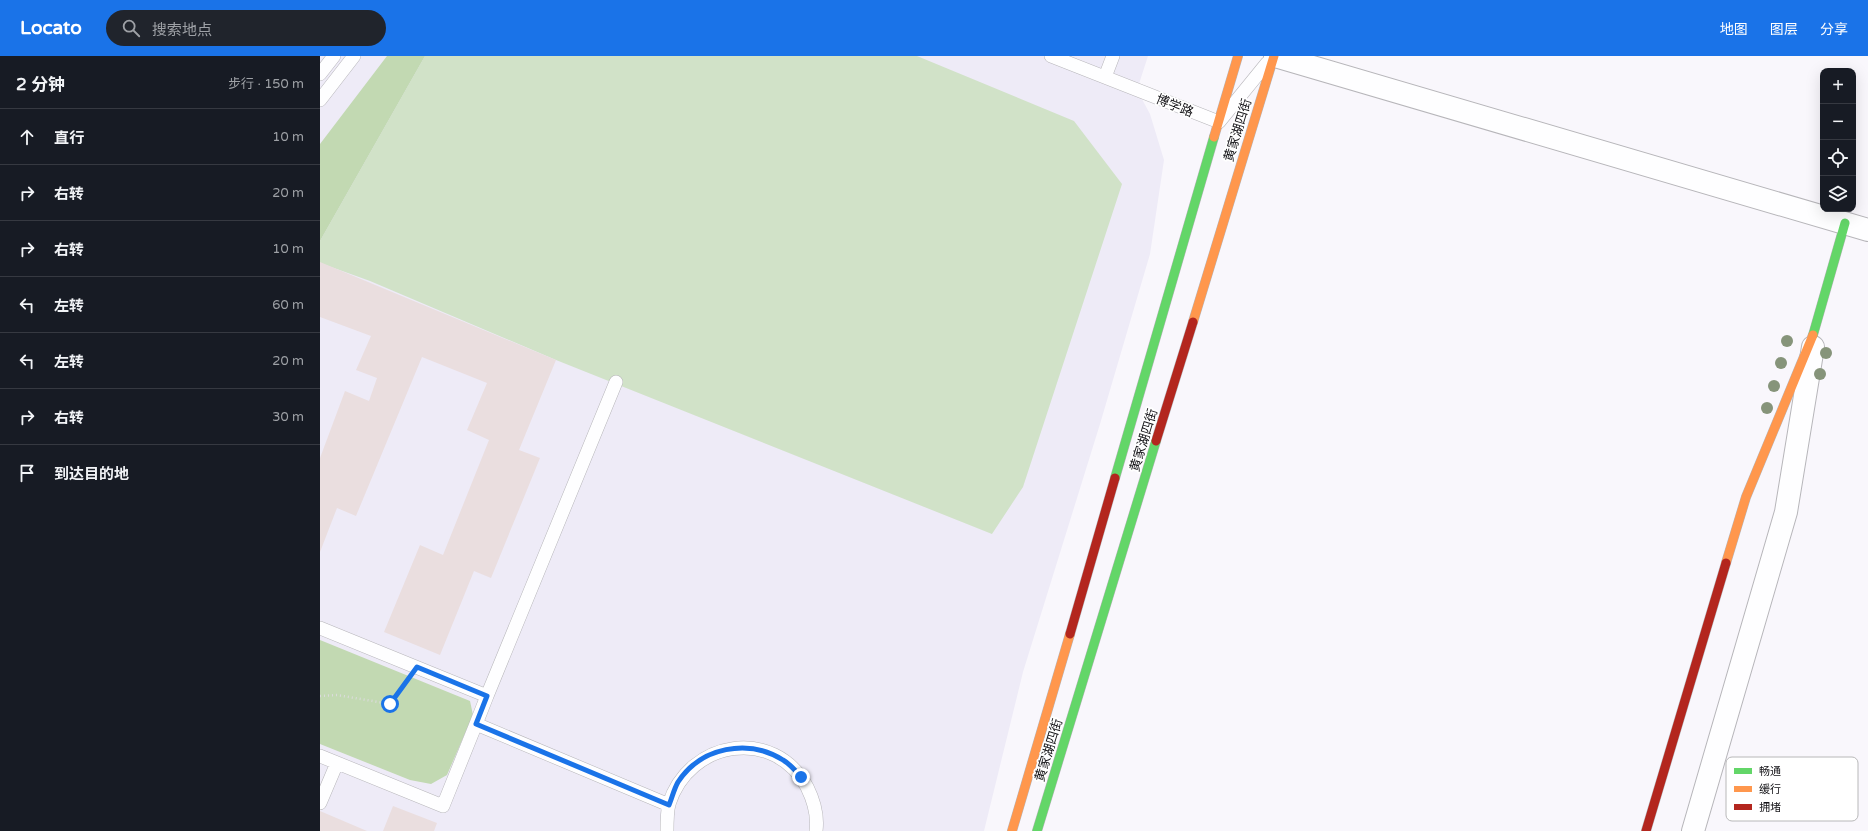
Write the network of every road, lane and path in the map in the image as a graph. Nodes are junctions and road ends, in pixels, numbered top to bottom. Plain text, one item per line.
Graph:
1 (334, 56) edge
2 (354, 56) edge
3 (1051, 56) edge
4 (1113, 56) edge
5 (1238, 56) edge
6 (1274, 56) edge
7 (320, 74) edge
8 (1105, 77) junction
9 (320, 100) edge
10 (1218, 122) junction
11 (1845, 223) junction
12 (1868, 230) edge
13 (1816, 328) junction
14 (616, 382) dead end
15 (320, 628) edge
16 (417, 667) junction
17 (320, 696) edge
18 (487, 696) junction
19 (476, 724) junction
20 (320, 756) edge
21 (337, 763) junction
22 (320, 803) edge
23 (669, 805) junction
24 (667, 831) edge
25 (816, 831) edge
26 (1012, 831) edge
27 (1037, 831) edge
28 (1646, 831) edge
29 (1693, 831) edge

1 - 7 lane
2 - 9 lane
3 - 8 lane, 博学路
4 - 8 lane
5 - 10 street, 黄家湖四街
6 - 10 lane
6 - 11 street
6 - 27 street, 黄家湖四街
8 - 10 lane, 博学路
10 - 26 street, 黄家湖四街
11 - 12 street
11 - 13 street
13 - 28 street
13 - 29 street
14 - 18 lane
15 - 16 lane
16 - 17 path
16 - 18 lane
18 - 19 lane
19 - 21 lane
19 - 23 lane
20 - 21 lane
21 - 22 lane
23 - 24 lane
23 - 25 lane

